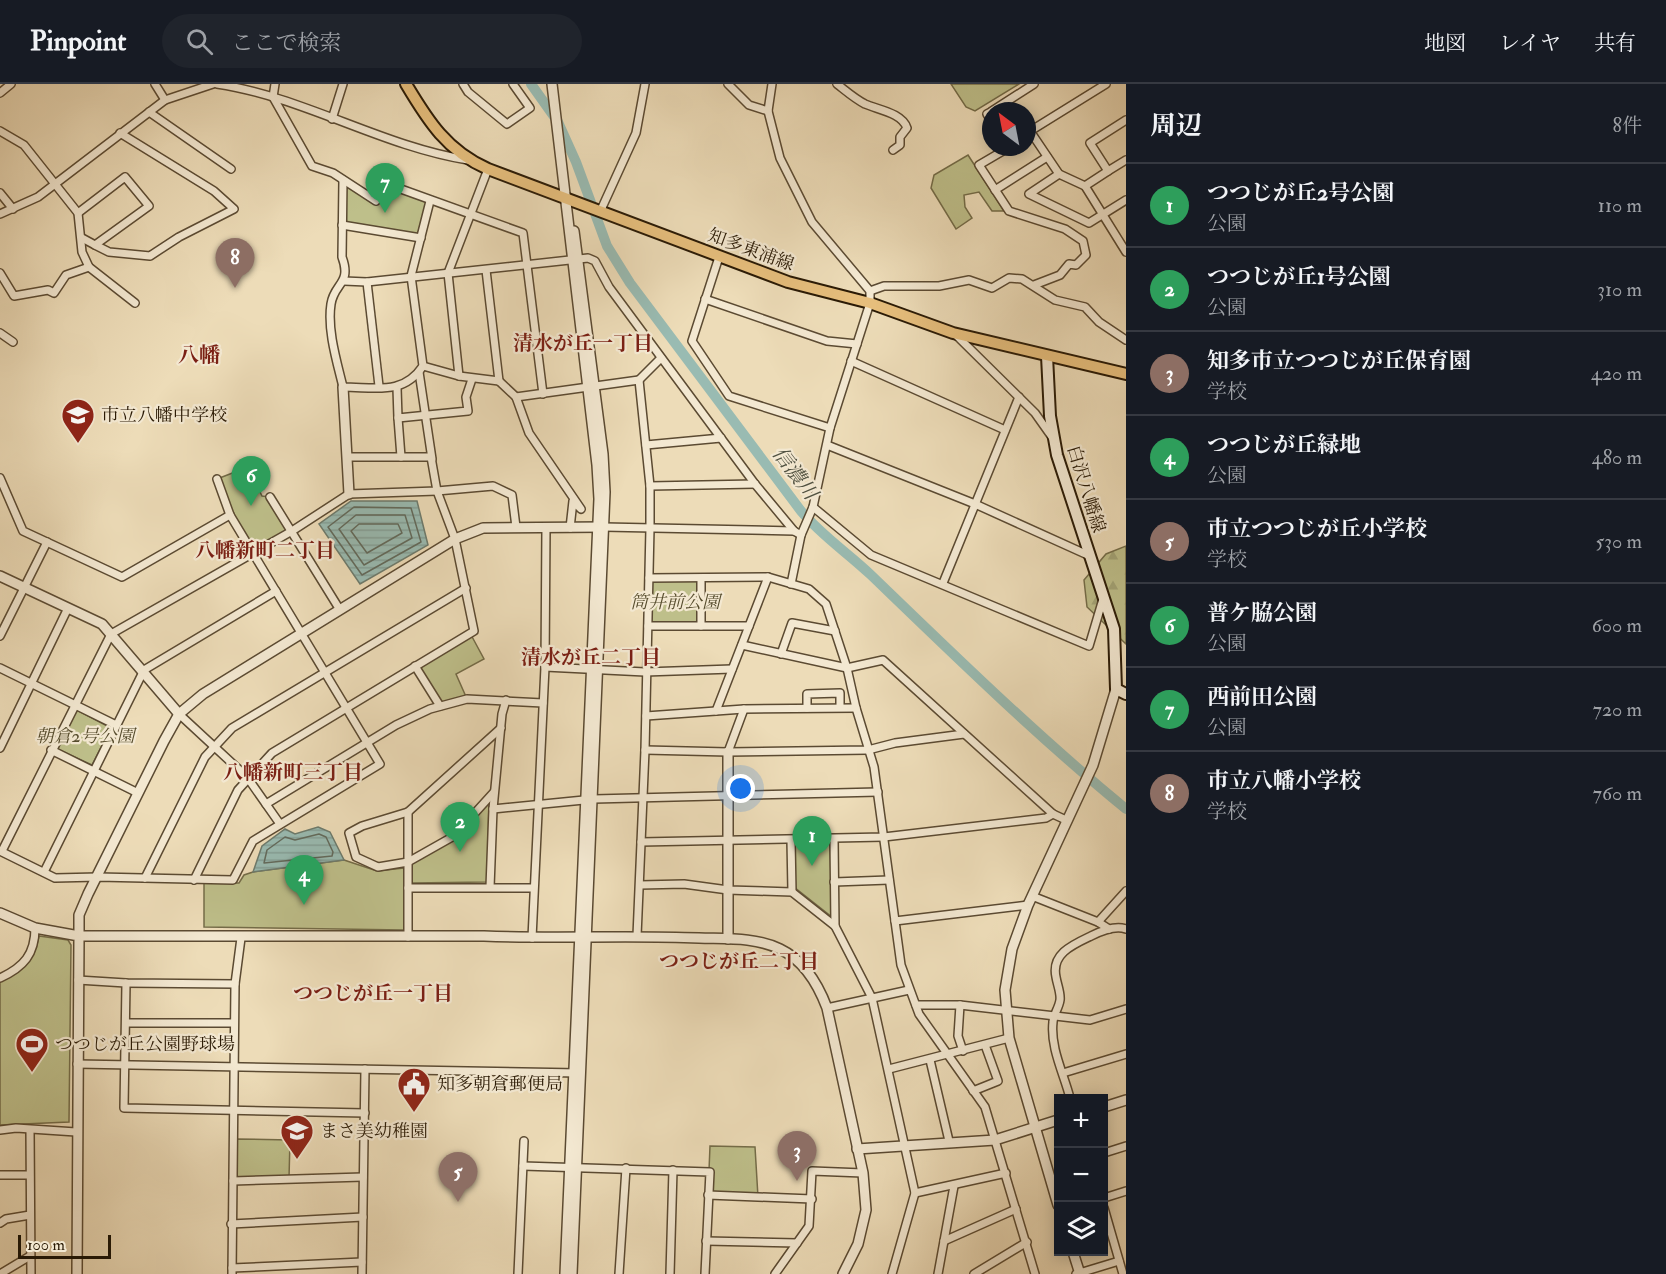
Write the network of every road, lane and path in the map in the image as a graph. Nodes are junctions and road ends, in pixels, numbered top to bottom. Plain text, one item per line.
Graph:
1 (11, 84) edge
2 (155, 84) edge
3 (215, 84) edge
4 (275, 84) edge
5 (343, 84) edge
6 (406, 84) edge
7 (463, 84) edge
8 (513, 84) edge
9 (552, 84) edge
10 (645, 84) edge
11 (728, 84) edge
12 (772, 84) edge
13 (837, 84) edge
14 (1034, 84) edge
15 (1106, 84) edge
16 (1095, 87) edge
17 (0, 93) edge
18 (273, 97) junction
19 (165, 100) junction
20 (1005, 102) edge
21 (768, 111) junction
22 (149, 112) junction
23 (332, 119) junction
24 (1126, 121) edge
25 (1036, 127) edge
26 (0, 131) edge
27 (120, 133) junction
28 (1036, 142) edge
29 (893, 150) dead end
30 (994, 156) edge
31 (1047, 157) junction
32 (468, 160) junction
33 (1126, 160) edge
34 (231, 169) dead end
35 (488, 169) junction
36 (1108, 171) junction
37 (1059, 174) junction
38 (343, 180) junction
39 (54, 184) junction
40 (1085, 186) junction
41 (995, 190) junction
42 (0, 193) edge
43 (1126, 200) edge
44 (430, 201) junction
45 (567, 201) junction
46 (13, 209) junction
47 (600, 212) junction
48 (78, 213) junction
49 (0, 214) edge
50 (469, 215) junction
51 (1102, 215) junction
52 (342, 225) junction
53 (82, 238) junction
54 (421, 238) junction
55 (95, 244) junction
56 (1126, 252) edge
57 (718, 257) junction
58 (575, 260) junction
59 (89, 267) junction
60 (526, 267) junction
61 (486, 270) junction
62 (0, 273) edge
63 (448, 273) junction
64 (411, 276) junction
65 (344, 281) junction
66 (367, 282) junction
67 (1034, 285) junction
68 (870, 291) junction
69 (705, 299) junction
70 (135, 303) dead end
71 (870, 303) junction
72 (0, 333) edge
73 (953, 333) junction
74 (1126, 340) edge
75 (13, 342) dead end
76 (857, 344) junction
77 (1047, 356) junction
78 (661, 358) junction
79 (851, 361) junction
80 (421, 369) junction
81 (1126, 374) edge
82 (459, 376) junction
83 (472, 379) junction
84 (639, 380) junction
85 (499, 381) junction
86 (379, 386) junction
87 (343, 387) junction
88 (591, 387) junction
89 (397, 388) junction
90 (543, 394) junction
91 (516, 397) junction
92 (1019, 397) junction
93 (425, 415) junction
94 (398, 418) junction
95 (830, 429) junction
96 (1005, 430) junction
97 (721, 438) junction
98 (1054, 439) junction
99 (646, 445) junction
100 (827, 445) junction
101 (348, 457) junction
102 (401, 457) junction
103 (432, 459) junction
104 (0, 478) edge
105 (217, 479) dead end
106 (755, 484) junction
107 (650, 486) junction
108 (437, 491) junction
109 (349, 494) junction
110 (270, 497) dead end
111 (975, 504) junction
112 (813, 507) junction
113 (230, 515) junction
114 (516, 526) junction
115 (546, 527) junction
116 (601, 527) junction
117 (570, 528) junction
118 (650, 528) junction
119 (292, 531) junction
120 (800, 532) junction
121 (455, 539) junction
122 (47, 542) junction
123 (252, 552) junction
124 (1091, 556) junction
125 (0, 576) edge
126 (649, 578) junction
127 (701, 578) junction
128 (768, 578) junction
129 (943, 583) junction
130 (791, 584) junction
131 (23, 587) junction
132 (466, 588) junction
133 (276, 591) junction
134 (1104, 595) junction
135 (68, 608) junction
136 (340, 610) junction
137 (3, 623) edge
138 (648, 626) junction
139 (701, 626) junction
140 (749, 626) junction
141 (835, 631) junction
142 (301, 633) junction
143 (111, 634) junction
144 (0, 636) edge
145 (742, 645) junction
146 (781, 654) junction
147 (415, 666) junction
148 (545, 667) junction
149 (0, 668) edge
150 (595, 668) junction
151 (848, 668) junction
152 (732, 669) junction
153 (144, 670) junction
154 (325, 672) junction
155 (645, 672) junction
156 (32, 683) junction
157 (1121, 691) edge
158 (506, 700) junction
159 (74, 703) junction
160 (543, 703) junction
161 (440, 706) junction
162 (840, 707) junction
163 (346, 708) junction
164 (807, 708) junction
165 (856, 708) junction
166 (744, 709) junction
167 (716, 711) junction
168 (179, 714) junction
169 (646, 716) junction
170 (116, 725) junction
171 (501, 728) junction
172 (964, 734) junction
173 (369, 743) junction
174 (0, 748) edge
175 (215, 748) junction
176 (51, 750) junction
177 (645, 750) junction
178 (868, 750) junction
179 (728, 752) junction
180 (94, 771) junction
181 (247, 777) junction
182 (494, 792) junction
183 (878, 792) junction
184 (138, 793) junction
185 (729, 796) junction
186 (590, 799) junction
187 (642, 799) junction
188 (266, 804) junction
189 (537, 805) junction
190 (493, 809) junction
191 (408, 812) junction
192 (1053, 814) junction
193 (1066, 820) junction
194 (280, 824) junction
195 (884, 837) junction
196 (834, 839) junction
197 (791, 840) junction
198 (641, 842) junction
199 (729, 842) junction
200 (1, 851) edge
201 (408, 862) junction
202 (44, 872) junction
203 (98, 877) junction
204 (145, 878) junction
205 (194, 880) junction
206 (889, 880) junction
207 (834, 882) junction
208 (640, 885) junction
209 (490, 887) junction
210 (408, 888) junction
211 (533, 888) junction
212 (728, 890) junction
213 (1126, 891) edge
214 (792, 892) junction
215 (1030, 900) junction
216 (0, 913) edge
217 (895, 921) junction
218 (1098, 922) junction
219 (835, 926) junction
220 (35, 928) junction
221 (1109, 929) junction
222 (1126, 929) edge
223 (79, 936) junction
224 (637, 936) junction
225 (408, 937) junction
226 (583, 937) junction
227 (241, 938) junction
228 (532, 938) junction
229 (728, 939) junction
230 (0, 978) edge
231 (78, 980) junction
232 (126, 984) junction
233 (235, 984) junction
234 (909, 990) junction
235 (872, 998) junction
236 (916, 1005) junction
237 (960, 1005) junction
238 (827, 1008) junction
239 (1126, 1009) edge
240 (1006, 1010) junction
241 (1054, 1016) junction
242 (126, 1023) junction
243 (234, 1023) junction
244 (1009, 1038) junction
245 (985, 1045) junction
246 (963, 1051) junction
247 (1126, 1054) edge
248 (947, 1056) junction
249 (930, 1060) junction
250 (77, 1064) junction
251 (125, 1065) junction
252 (234, 1067) junction
253 (365, 1069) junction
254 (889, 1069) junction
255 (577, 1073) junction
256 (1064, 1073) junction
257 (973, 1091) junction
258 (1069, 1094) edge
259 (1126, 1100) edge
260 (1108, 1106) edge
261 (233, 1111) junction
262 (365, 1113) junction
263 (1054, 1122) edge
264 (1035, 1128) junction
265 (0, 1130) edge
266 (30, 1130) junction
267 (76, 1132) junction
268 (995, 1140) junction
269 (524, 1141) dead end
270 (949, 1141) junction
271 (906, 1146) junction
272 (1126, 1146) edge
273 (857, 1149) junction
274 (1108, 1152) edge
275 (523, 1166) junction
276 (573, 1167) junction
277 (626, 1168) junction
278 (673, 1170) junction
279 (863, 1173) junction
280 (1006, 1173) junction
281 (0, 1175) edge
282 (29, 1175) junction
283 (363, 1177) junction
284 (233, 1181) junction
285 (954, 1186) junction
286 (1126, 1191) edge
287 (915, 1193) junction
288 (708, 1195) junction
289 (1108, 1197) edge
290 (812, 1199) junction
291 (1058, 1202) edge
292 (1017, 1209) junction
293 (30, 1215) junction
294 (363, 1217) junction
295 (1108, 1222) edge
296 (0, 1223) edge
297 (231, 1224) junction
298 (706, 1241) junction
299 (944, 1241) junction
300 (1027, 1242) junction
301 (797, 1243) junction
302 (30, 1256) junction
303 (1074, 1256) edge
304 (1119, 1261) junction
305 (362, 1262) junction
306 (232, 1271) edge
307 (0, 1274) edge
308 (31, 1274) edge
309 (77, 1274) edge
310 (362, 1274) edge
311 (518, 1274) edge
312 (565, 1274) edge
313 (572, 1274) edge
314 (619, 1274) edge
315 (670, 1274) edge
316 (705, 1274) edge
317 (774, 1274) edge
318 (843, 1274) edge
319 (892, 1274) edge
320 (938, 1274) edge
321 (974, 1274) edge
322 (1035, 1274) edge
323 (1078, 1274) edge
324 (1123, 1274) edge

1 - 17 street
2 - 19 street
3 - 18 street
3 - 19 street
4 - 18 street
5 - 23 street
6 - 32 main road, 知多東浦線
7 - 8 street
9 - 45 street
10 - 47 street
11 - 21 street
12 - 21 street
13 - 29 street
14 - 20 street
15 - 16 street
16 - 25 street
18 - 23 street
18 - 38 street
19 - 22 street
21 - 68 street
22 - 27 street
22 - 34 street
23 - 32 street
24 - 36 street
26 - 39 street
27 - 39 street
27 - 55 street
28 - 31 street
30 - 41 street
31 - 37 street
31 - 41 street
32 - 35 main road, 知多東浦線
33 - 36 street
35 - 45 main road, 知多東浦線
35 - 50 street
36 - 40 street
37 - 40 street
37 - 51 street
38 - 44 street
38 - 52 street
39 - 46 street
39 - 48 street
40 - 51 street
41 - 67 street
42 - 46 street
43 - 51 street
44 - 50 street
44 - 54 street
45 - 47 main road, 知多東浦線
45 - 58 street
46 - 49 street
47 - 57 main road, 知多東浦線
48 - 53 street
48 - 55 street
50 - 60 street
50 - 63 street
51 - 56 street
52 - 54 street
52 - 65 street
53 - 55 street
53 - 59 street
54 - 64 street
57 - 69 street
57 - 71 main road, 知多東浦線
58 - 60 street
58 - 78 street
58 - 88 street
59 - 62 street
59 - 70 street
60 - 61 street
60 - 90 street
61 - 63 street
61 - 85 street
63 - 64 street
63 - 82 street
64 - 66 street
64 - 80 street
65 - 66 street
65 - 87 street
66 - 86 street
67 - 68 street
67 - 74 street
68 - 71 street
69 - 76 street
69 - 95 street
71 - 73 main road, 知多東浦線
71 - 76 street
72 - 75 street
73 - 77 main road, 知多東浦線
73 - 92 street
76 - 79 street
77 - 81 main road, 知多東浦線
77 - 98 main road, 白沢八幡線
78 - 84 street
78 - 97 street
79 - 95 street
79 - 96 street
80 - 82 street
80 - 89 street
80 - 93 street
82 - 83 street
83 - 85 street
83 - 93 street
84 - 88 street
84 - 99 street
85 - 91 street
86 - 87 street
86 - 89 street
87 - 101 street
88 - 90 street
88 - 116 street
89 - 94 street
90 - 91 street
91 - 117 street
92 - 96 street
92 - 98 street
93 - 94 street
93 - 103 street
94 - 102 street
95 - 100 street
96 - 111 street
97 - 99 street
97 - 106 street
98 - 124 main road, 白沢八幡線
99 - 107 street
100 - 111 street
100 - 112 street
101 - 102 street
101 - 109 street
102 - 103 street
103 - 108 street
104 - 122 street
105 - 113 street
106 - 107 street
106 - 120 street
107 - 118 street
108 - 109 street
108 - 114 street
108 - 121 street
109 - 119 street
110 - 119 street
111 - 124 street
111 - 129 street
112 - 120 street
112 - 129 street
113 - 122 street
113 - 123 street
114 - 115 street
114 - 121 street
115 - 117 street
115 - 148 street
116 - 117 street
116 - 118 street
116 - 150 street
118 - 120 street
118 - 126 street
119 - 123 street
119 - 136 street
120 - 130 street
121 - 132 street
121 - 136 street
122 - 131 street
123 - 133 street
123 - 143 street
124 - 134 main road, 白沢八幡線
125 - 131 street
126 - 127 street
126 - 138 street
127 - 128 street
127 - 139 street
128 - 130 street
128 - 140 street
129 - 134 street
130 - 141 street
131 - 135 street
131 - 137 street
132 - 147 street
132 - 154 street
133 - 142 street
133 - 153 street
134 - 157 main road, 白沢八幡線
135 - 143 street
135 - 156 street
136 - 142 street
137 - 144 street
138 - 139 street
138 - 155 street
139 - 140 street
140 - 145 street
141 - 146 street
141 - 151 street
142 - 154 street
142 - 168 street
143 - 153 street
143 - 159 street
145 - 146 street
145 - 152 street
146 - 151 street
147 - 161 street
147 - 163 street
148 - 150 street
148 - 160 street
149 - 156 street
150 - 155 street
150 - 186 street
151 - 165 street
151 - 172 street
152 - 155 street
152 - 167 street
153 - 168 street
153 - 170 street
154 - 163 street
154 - 175 street
155 - 169 street
156 - 159 street
156 - 174 street
157 - 193 street
158 - 160 street
158 - 161 street
158 - 171 street
159 - 170 street
159 - 176 street
160 - 189 street
161 - 173 street
162 - 164 street
162 - 164 street
162 - 165 street
163 - 173 street
163 - 181 street
164 - 166 street
165 - 178 street
166 - 167 street
166 - 179 street
167 - 169 street
168 - 175 street
168 - 184 street
169 - 177 street
170 - 180 street
171 - 182 street
171 - 191 street
172 - 178 street
172 - 192 street
173 - 188 street
173 - 194 street
175 - 181 street
175 - 204 street
176 - 180 street
176 - 200 street
177 - 179 street
177 - 187 street
178 - 179 street
178 - 183 street
179 - 185 street
180 - 184 street
180 - 202 street
181 - 188 street
181 - 205 street
182 - 190 street
182 - 201 street
183 - 185 street
183 - 195 street
184 - 203 street
185 - 187 street
185 - 199 street
186 - 187 street
186 - 189 street
186 - 226 street
187 - 198 street
188 - 194 street
189 - 190 street
189 - 211 street
190 - 209 street
191 - 201 street
191 - 201 street
192 - 193 street
192 - 195 street
193 - 215 street
194 - 205 street
195 - 196 street
195 - 206 street
196 - 197 street
196 - 207 street
197 - 199 street
197 - 214 street
198 - 199 street
198 - 208 street
199 - 212 street
200 - 202 street
201 - 210 street
202 - 203 street
203 - 204 street
203 - 223 street
204 - 205 street
206 - 207 street
206 - 217 street
207 - 219 street
208 - 212 street
208 - 224 street
209 - 210 street
209 - 211 street
210 - 225 street
211 - 228 street
212 - 214 street
212 - 229 street
213 - 218 street
214 - 219 street
215 - 217 street
215 - 218 street
215 - 240 street
216 - 220 street
217 - 234 street
218 - 221 street
219 - 235 street
220 - 223 street
220 - 230 street
221 - 222 street
221 - 241 street
223 - 227 street
223 - 231 street
224 - 226 street
224 - 229 street
225 - 227 street
225 - 228 street
226 - 228 street
226 - 255 street
227 - 233 street
229 - 238 street
231 - 232 street
231 - 250 street
232 - 233 street
232 - 242 street
233 - 243 street
234 - 235 street
234 - 236 street
235 - 238 street
235 - 254 street
236 - 237 street
236 - 248 street
237 - 240 street
237 - 246 street
238 - 273 street
239 - 241 street
240 - 241 street
240 - 244 street
241 - 256 street
242 - 243 street
242 - 251 street
243 - 252 street
244 - 245 street
244 - 264 street
245 - 246 street
245 - 257 street
246 - 248 street
247 - 256 street
248 - 249 street
248 - 257 street
249 - 254 street
249 - 270 street
250 - 251 street
250 - 267 street
251 - 252 street
251 - 261 street
252 - 253 street
252 - 261 street
253 - 255 street
253 - 262 street
254 - 271 street
255 - 276 street
256 - 258 street
257 - 268 street
259 - 260 street
261 - 262 street
261 - 284 street
262 - 283 street
263 - 264 street
264 - 268 street
264 - 291 street
265 - 266 street
266 - 267 street
266 - 282 street
267 - 309 street
268 - 270 street
268 - 280 street
269 - 275 street
270 - 271 street
271 - 273 street
271 - 287 street
272 - 274 street
273 - 279 street
275 - 276 street
275 - 311 street
276 - 277 street
276 - 312 street
276 - 313 street
277 - 278 street
277 - 314 street
278 - 288 street
278 - 315 street
279 - 290 street
279 - 318 street
280 - 285 street
280 - 292 street
281 - 282 street
282 - 293 street
283 - 284 street
283 - 294 street
284 - 297 street
285 - 287 street
285 - 299 street
286 - 289 street
287 - 319 street
288 - 290 street
288 - 298 street
290 - 301 street
292 - 299 street
292 - 300 street
293 - 296 street
293 - 302 street
294 - 297 street
294 - 305 street
295 - 304 street
297 - 306 street
298 - 301 street
298 - 316 street
299 - 320 street
300 - 321 street
300 - 322 street
301 - 317 street
302 - 307 street
302 - 308 street
303 - 323 street
304 - 323 street
304 - 324 street
305 - 306 street
305 - 310 street

